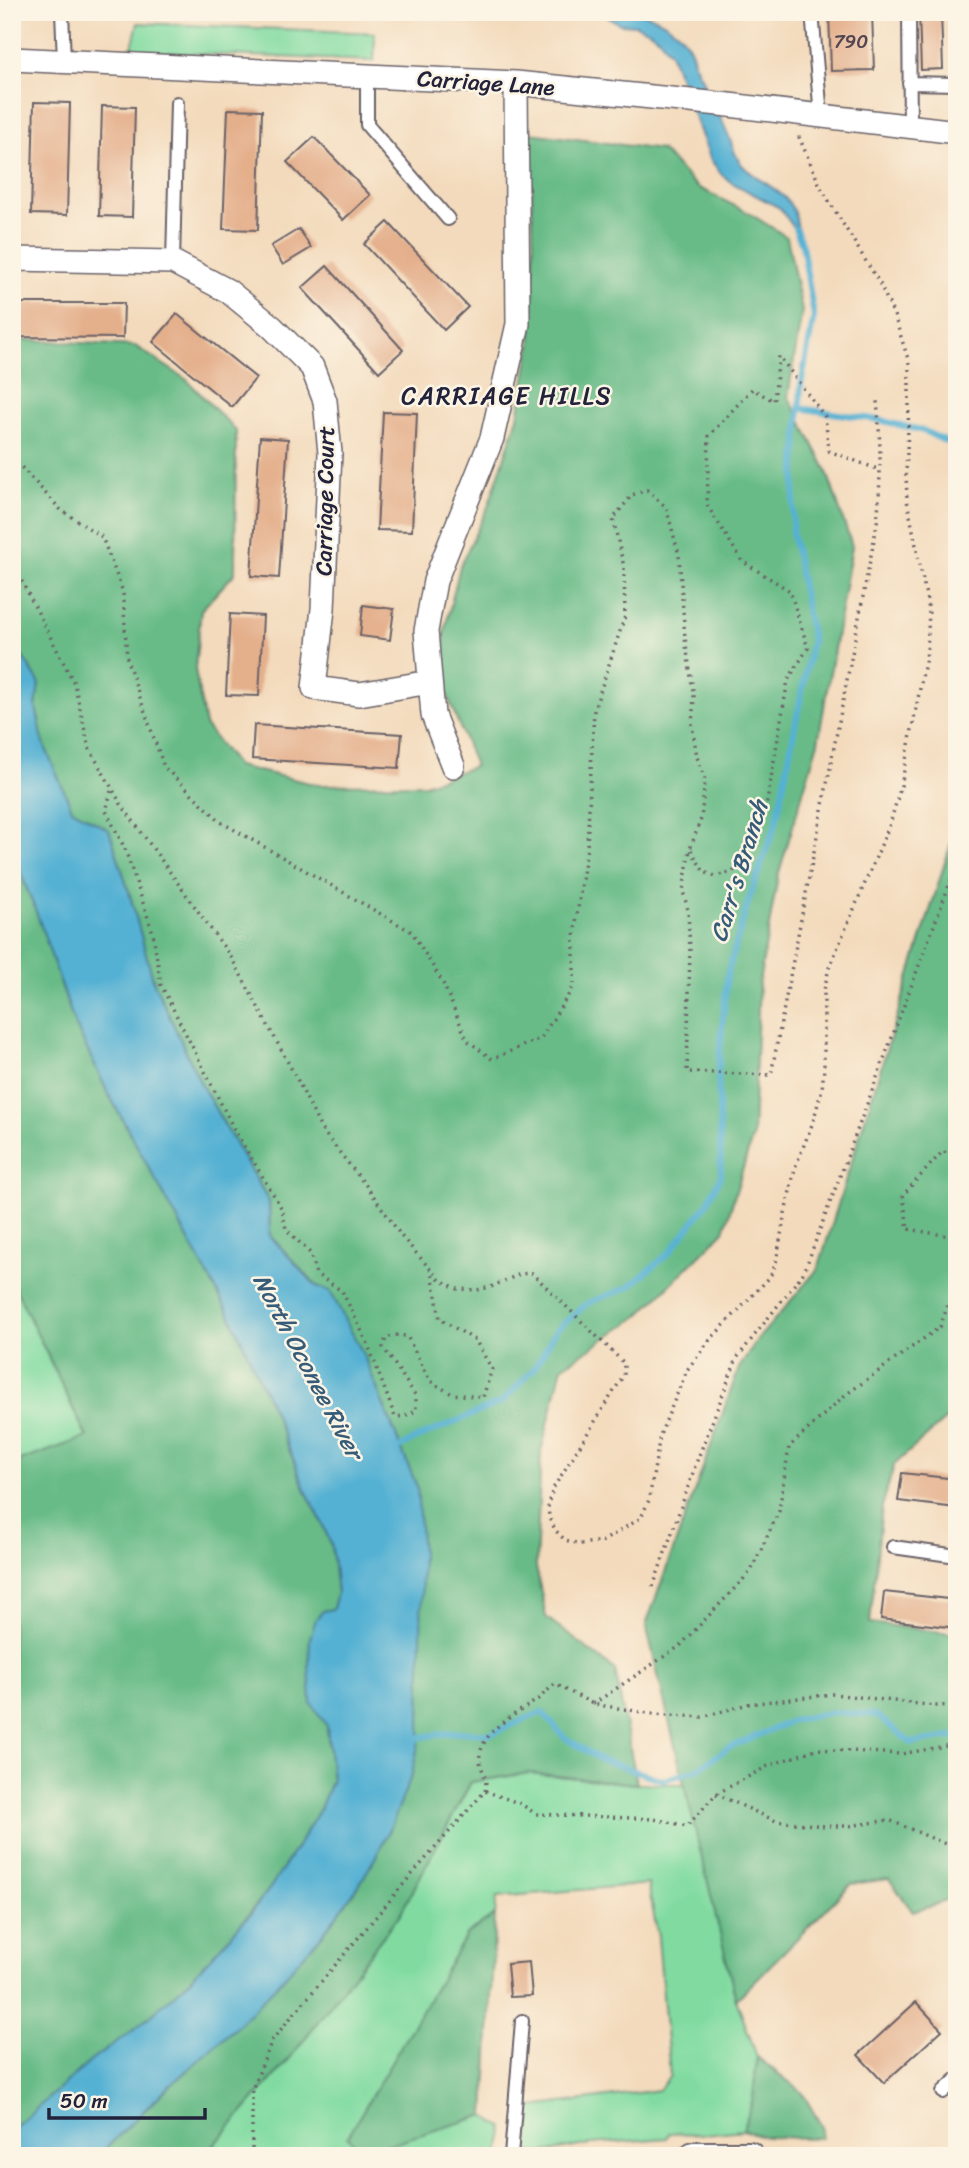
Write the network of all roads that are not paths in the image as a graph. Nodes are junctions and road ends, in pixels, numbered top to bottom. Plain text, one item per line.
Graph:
1 (62, 12) edge
2 (812, 12) edge
3 (909, 12) edge
4 (12, 59) edge
5 (64, 61) junction
6 (367, 75) junction
7 (957, 79) edge
8 (516, 83) junction
9 (909, 83) junction
10 (177, 103) dead end
11 (811, 115) junction
12 (910, 127) junction
13 (957, 132) edge
14 (448, 219) dead end
15 (12, 259) edge
16 (173, 262) junction
17 (430, 682) junction
18 (453, 766) dead end
19 (893, 1547) dead end
20 (957, 1556) edge
21 (522, 2021) dead end
22 (957, 2079) edge
23 (943, 2092) dead end
24 (511, 2156) edge
25 (694, 2156) edge
26 (749, 2156) edge

1 - 5 lane
2 - 11 lane
3 - 9 lane
4 - 5 street, Carriage Lane
5 - 6 street, Carriage Lane
6 - 8 street, Carriage Lane
6 - 14 lane
7 - 9 lane
8 - 11 street, Carriage Lane
8 - 17 street
9 - 12 lane
10 - 16 lane
11 - 12 street, Carriage Lane
12 - 13 street, Carriage Lane
15 - 16 street, Carriage Court
16 - 17 street, Carriage Court
17 - 18 street
19 - 20 lane
21 - 24 lane
22 - 23 lane
25 - 26 street

